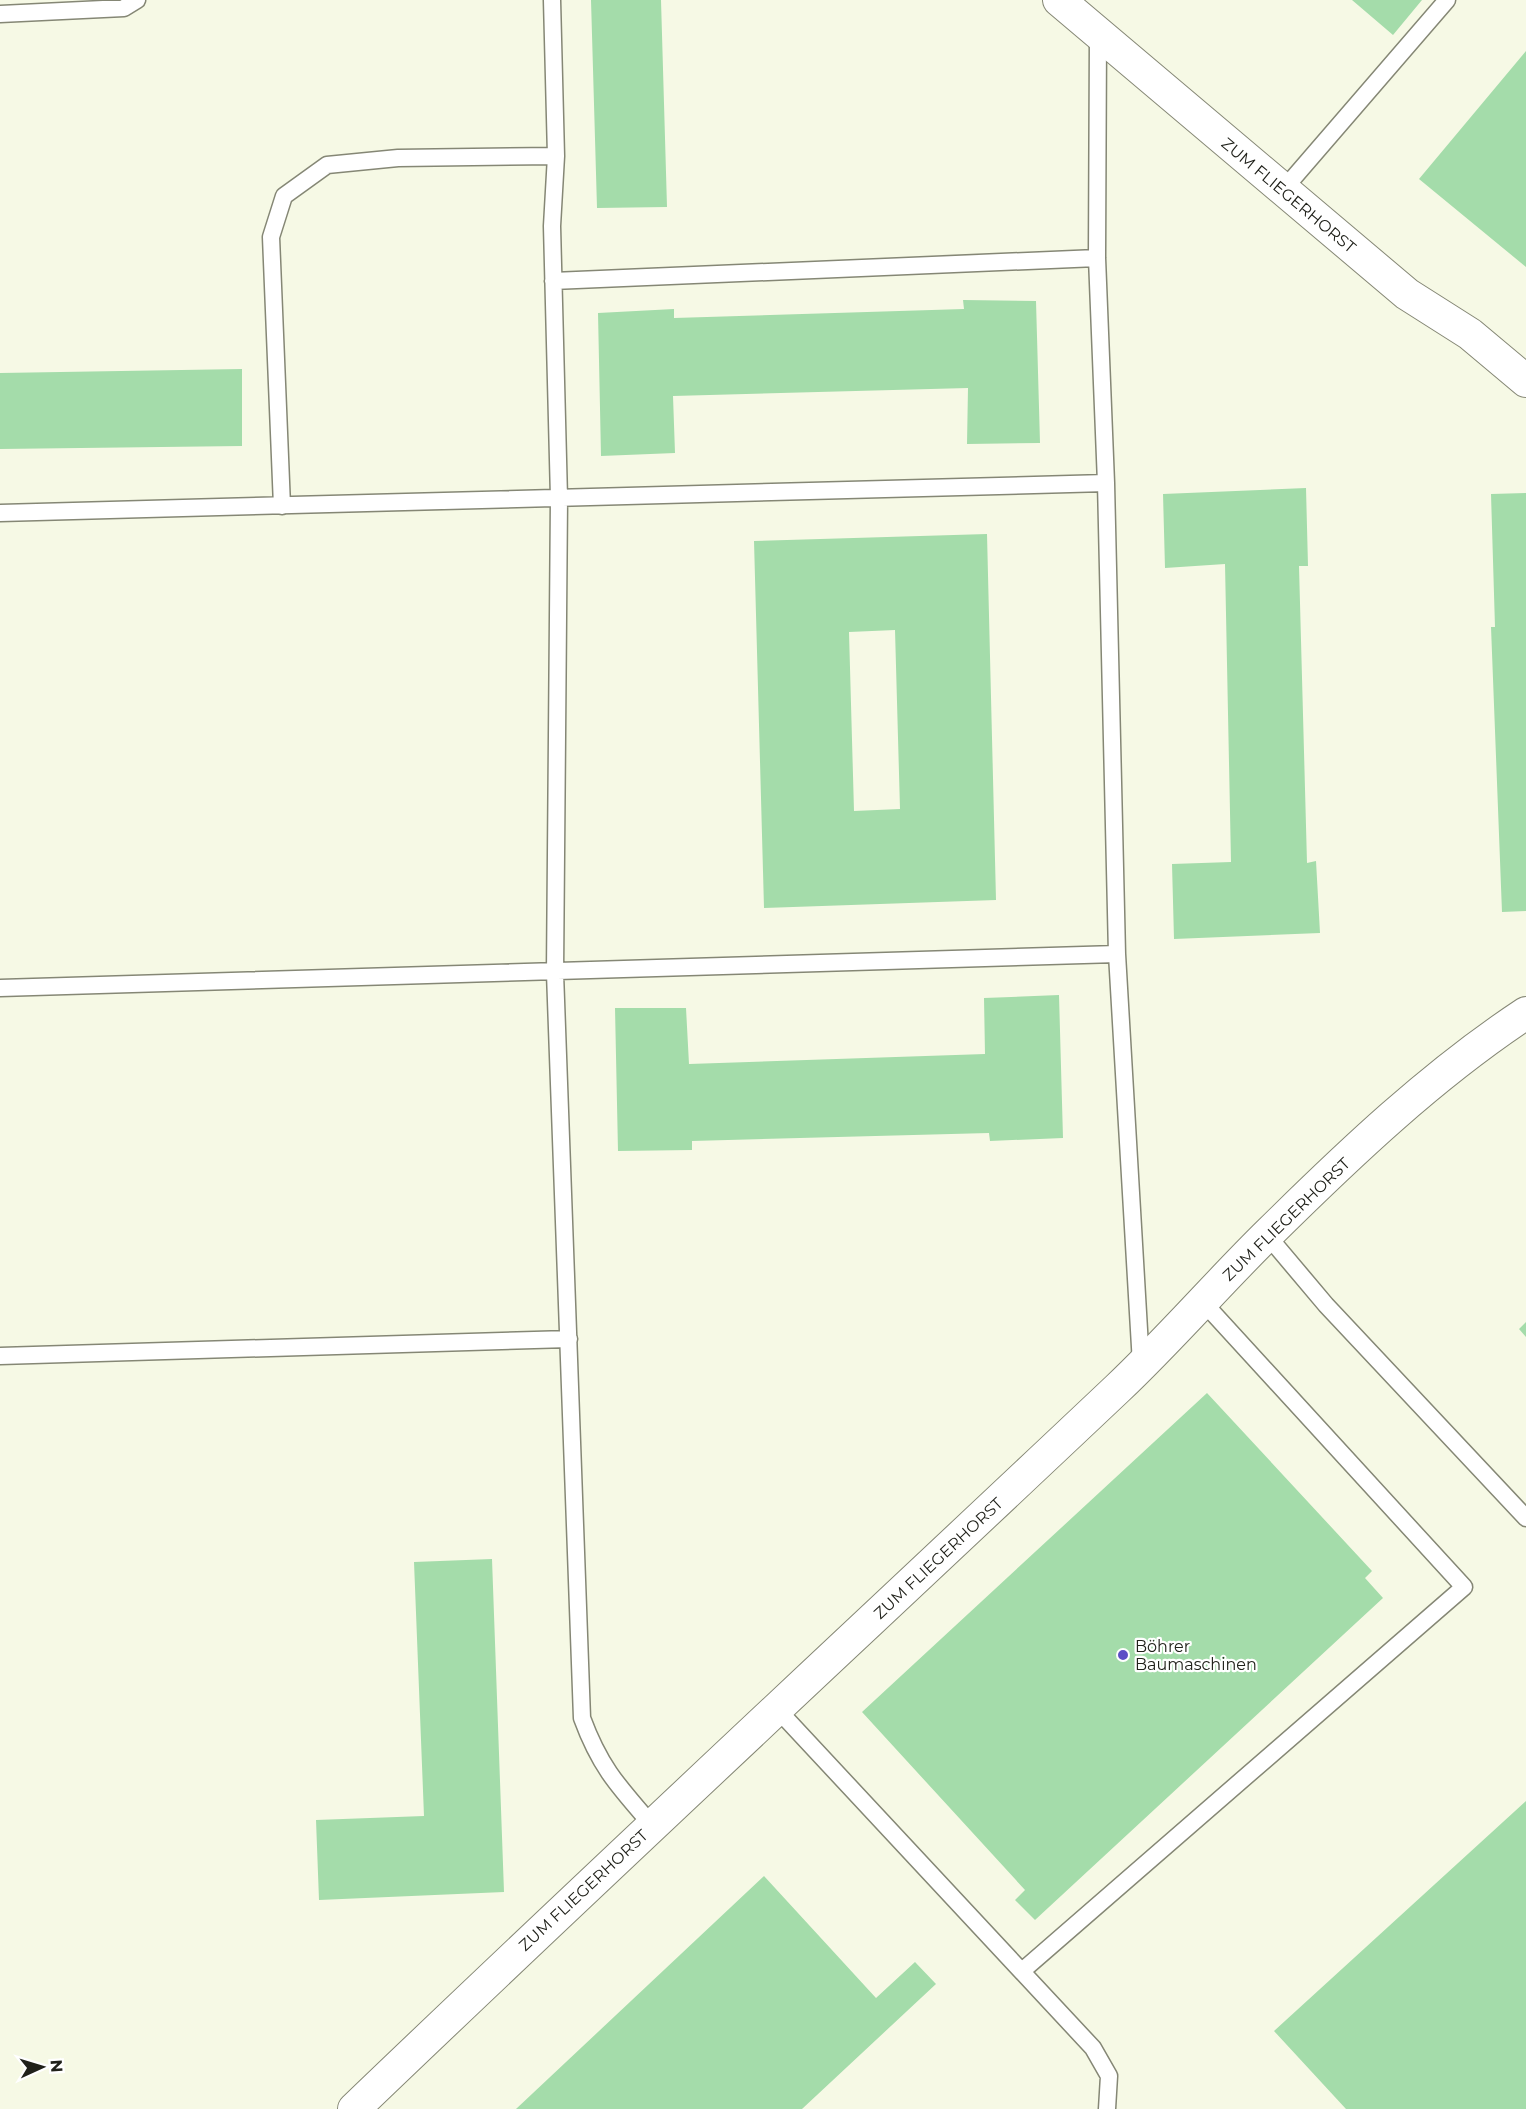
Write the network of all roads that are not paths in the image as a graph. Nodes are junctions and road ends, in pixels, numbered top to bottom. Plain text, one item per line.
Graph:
1 (138, 0) edge
2 (552, 0) edge
3 (1059, 0) edge
4 (1447, 0) edge
5 (0, 14) edge
6 (1098, 34) junction
7 (556, 156) junction
8 (1283, 190) junction
9 (1097, 258) junction
10 (553, 281) junction
11 (1526, 381) edge
12 (1106, 483) junction
13 (559, 498) junction
14 (282, 506) junction
15 (0, 513) edge
16 (1117, 954) junction
17 (555, 973) junction
18 (0, 988) edge
19 (1526, 1013) edge
20 (1267, 1235) junction
21 (1203, 1302) junction
22 (569, 1339) junction
23 (0, 1356) edge
24 (1142, 1366) junction
25 (1526, 1518) edge
26 (778, 1710) junction
27 (652, 1825) junction
28 (1022, 1971) junction
29 (354, 2109) edge
30 (1107, 2109) edge

1 - 5 lane
2 - 7 lane
3 - 6 street, ZUM FLIEGERHORST
4 - 8 lane
6 - 8 street, ZUM FLIEGERHORST
6 - 9 lane
7 - 10 lane
7 - 14 lane
8 - 11 street, ZUM FLIEGERHORST
9 - 10 lane
9 - 12 lane
10 - 13 lane
12 - 13 lane
12 - 16 lane
13 - 14 lane
13 - 17 lane
14 - 15 lane
16 - 17 lane
16 - 24 lane
17 - 18 lane
17 - 22 lane
19 - 20 street, ZUM FLIEGERHORST
20 - 21 street, ZUM FLIEGERHORST
20 - 25 lane
21 - 24 street, ZUM FLIEGERHORST
21 - 28 lane
22 - 23 lane
22 - 27 lane
24 - 26 street, ZUM FLIEGERHORST
26 - 27 street, ZUM FLIEGERHORST
26 - 28 lane
27 - 29 street, ZUM FLIEGERHORST
28 - 30 lane

